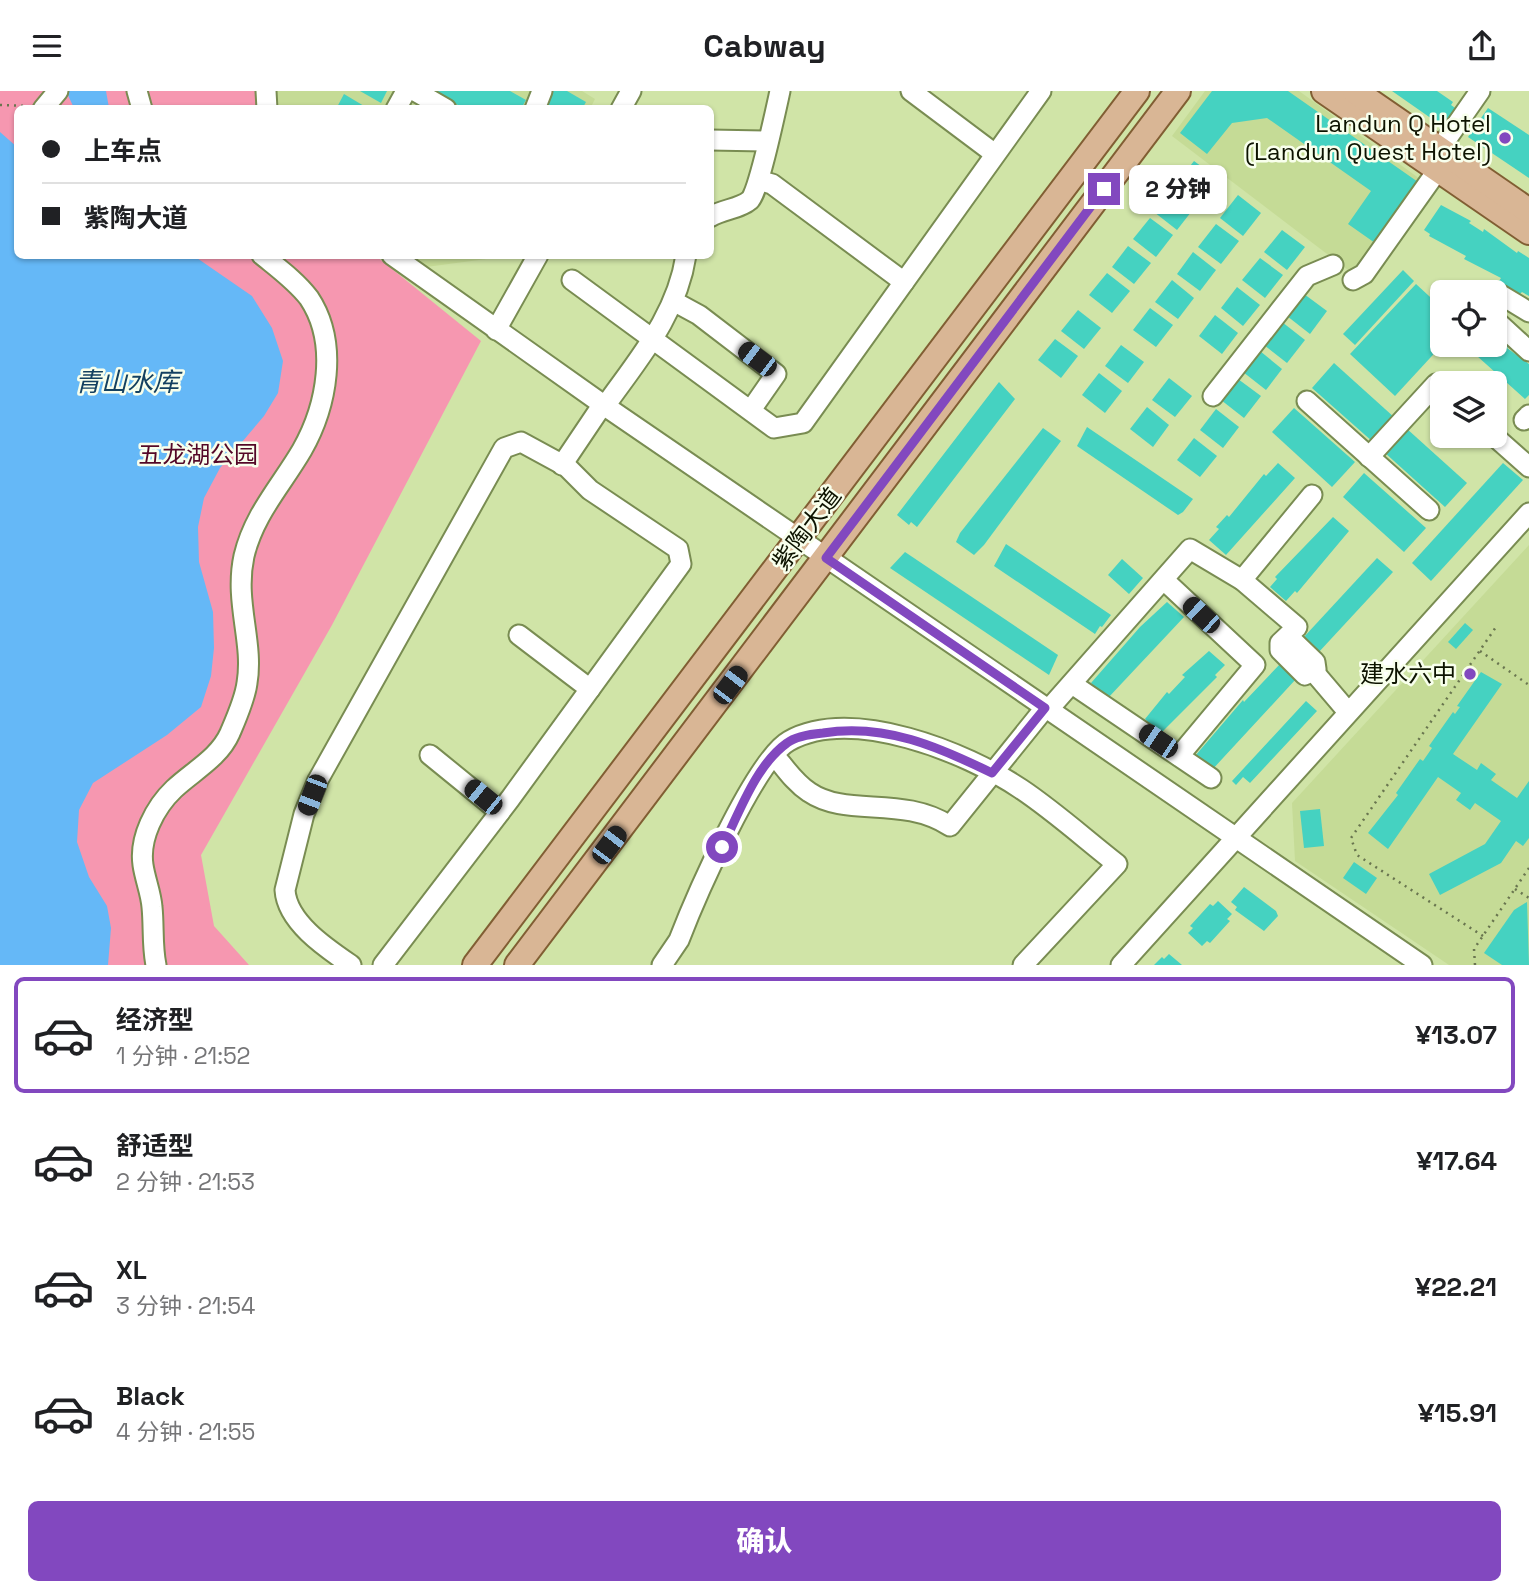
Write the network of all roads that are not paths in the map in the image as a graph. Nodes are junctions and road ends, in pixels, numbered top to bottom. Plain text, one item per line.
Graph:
1 (58, 91) edge
2 (415, 91) edge
3 (780, 91) edge
4 (911, 91) edge
5 (1041, 91) edge
6 (1137, 91) edge
7 (1178, 91) edge
8 (1324, 91) edge
9 (1355, 91) edge
10 (1480, 91) edge
11 (46, 105) edge
12 (439, 105) edge
13 (714, 140) edge
14 (766, 141) junction
15 (995, 154) junction
16 (1438, 161) junction
17 (761, 181) junction
18 (1529, 211) edge
19 (714, 215) edge
20 (1529, 232) edge
21 (267, 259) edge
22 (398, 259) edge
23 (522, 259) edge
24 (535, 259) edge
25 (685, 259) edge
26 (1333, 265) dead end
27 (1353, 280) dead end
28 (572, 281) dead end
29 (904, 282) junction
30 (1507, 298) edge
31 (675, 302) junction
32 (1529, 312) edge
33 (491, 326) junction
34 (1507, 331) edge
35 (653, 339) junction
36 (1529, 351) edge
37 (1430, 391) edge
38 (1213, 395) dead end
39 (1307, 401) dead end
40 (604, 405) junction
41 (751, 411) junction
42 (1507, 448) edge
43 (1369, 457) junction
44 (562, 464) junction
45 (1529, 467) edge
46 (1312, 495) dead end
47 (1429, 510) dead end
48 (1529, 513) edge
49 (799, 539) junction
50 (826, 558) junction
51 (1242, 580) junction
52 (1164, 581) junction
53 (519, 635) dead end
54 (1072, 684) junction
55 (590, 689) junction
56 (1047, 709) junction
57 (1348, 712) junction
58 (430, 755) dead end
59 (775, 756) junction
60 (1179, 756) junction
61 (992, 773) junction
62 (1211, 778) dead end
63 (500, 811) junction
64 (1235, 838) junction
65 (328, 959) edge
66 (156, 965) edge
67 (351, 965) edge
68 (383, 965) edge
69 (475, 965) edge
70 (517, 965) edge
71 (662, 965) edge
72 (1023, 965) edge
73 (1121, 965) edge
74 (1422, 965) edge

1 - 11 street
2 - 12 street
3 - 14 street
4 - 15 street
5 - 15 street
6 - 49 main road, 紫陶大道
7 - 50 main road, 紫陶大道
8 - 16 main road
9 - 16 main road
10 - 16 street
13 - 14 street
14 - 17 street
15 - 29 street
16 - 18 main road
16 - 20 main road
16 - 27 street
17 - 19 street
17 - 29 street
21 - 66 street
22 - 33 street
23 - 33 street
24 - 33 street
25 - 31 street
26 - 38 street
28 - 35 street
29 - 41 street
30 - 32 street
31 - 35 street
31 - 41 street
33 - 40 street
34 - 36 street
35 - 40 street
35 - 41 street
37 - 43 street
39 - 43 street
40 - 44 street
40 - 49 street
42 - 45 street
43 - 47 street
44 - 55 street
44 - 65 street
46 - 51 street
48 - 57 street
49 - 50 street
49 - 69 main road, 紫陶大道
50 - 56 street
50 - 70 main road, 紫陶大道
51 - 52 street
51 - 57 street
52 - 54 street
52 - 60 street
53 - 55 street
54 - 56 street
54 - 60 street
55 - 63 street
56 - 61 street
56 - 64 street
57 - 64 street
58 - 63 street
59 - 61 street
59 - 61 street
59 - 71 street
60 - 62 street
61 - 72 street
63 - 68 street
64 - 73 street
64 - 74 street
65 - 67 street

